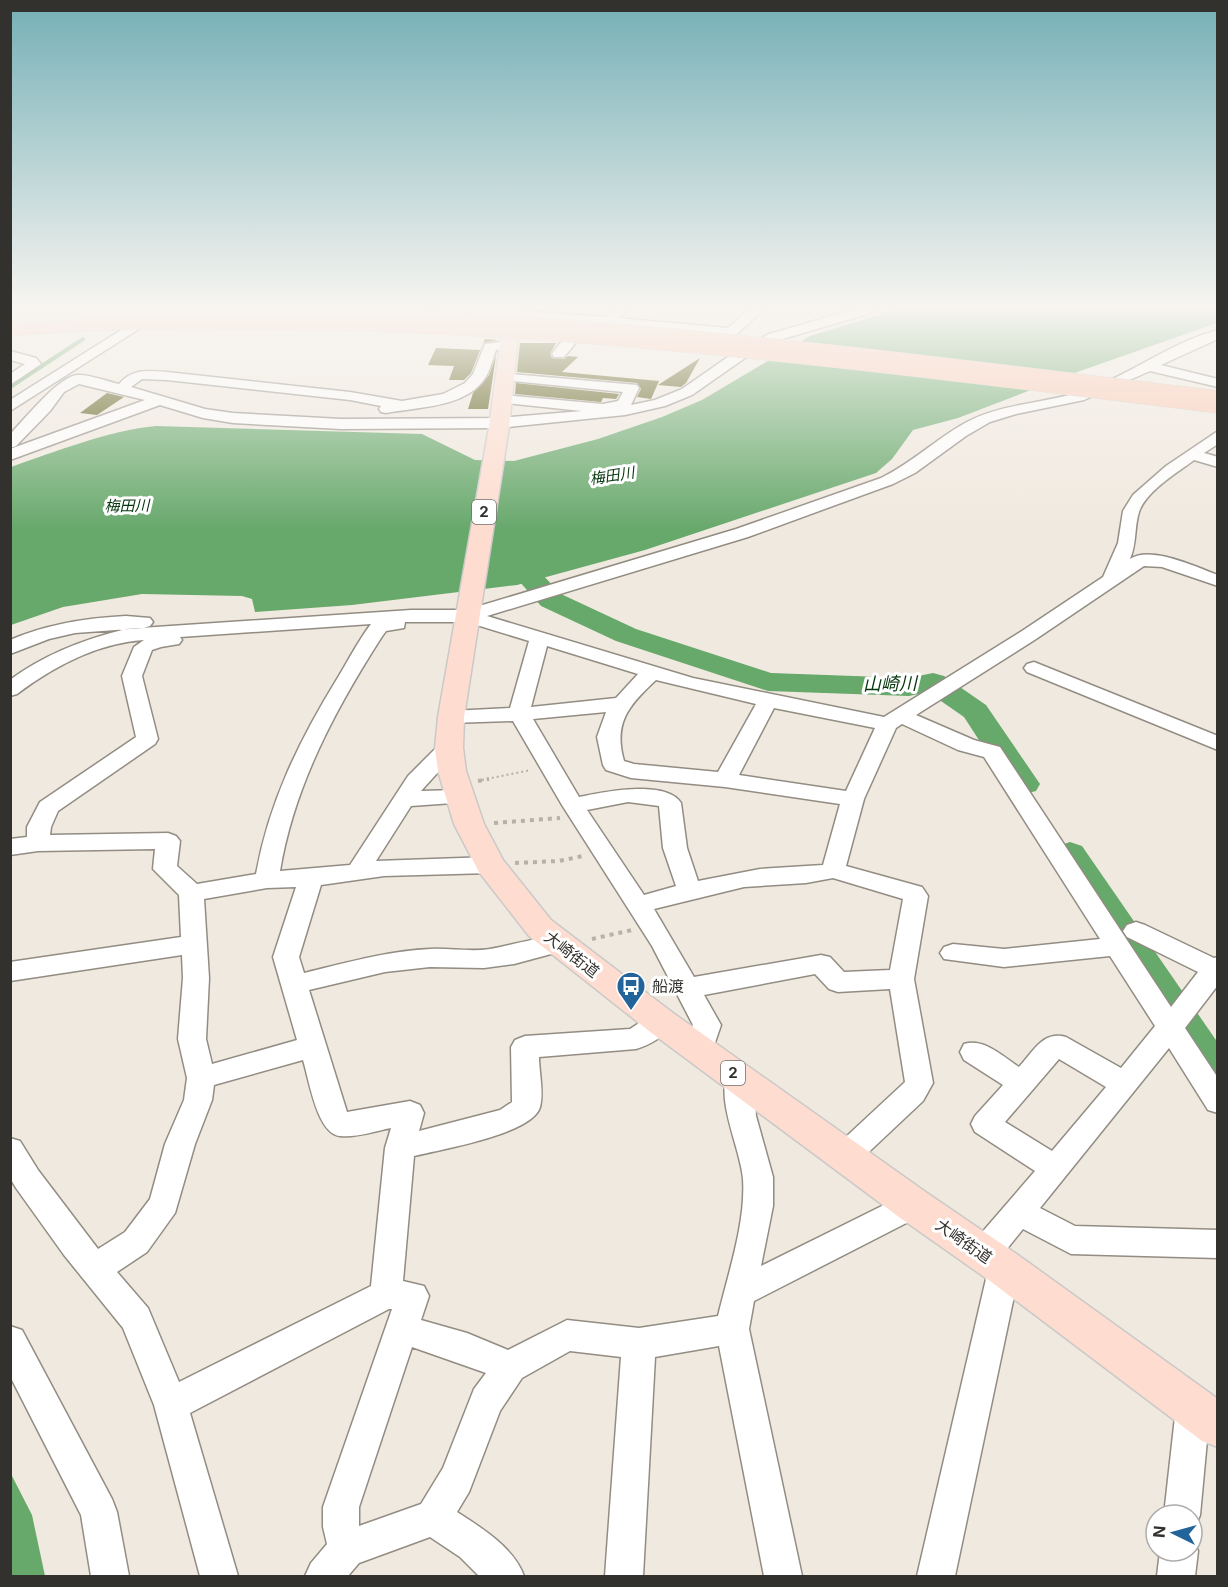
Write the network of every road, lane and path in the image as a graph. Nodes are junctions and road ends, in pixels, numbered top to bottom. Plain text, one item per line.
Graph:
1 (39, 382) edge
2 (45, 382) edge
3 (72, 382) edge
4 (91, 382) edge
5 (128, 382) edge
6 (222, 382) edge
7 (472, 382) edge
8 (503, 382) edge
9 (569, 382) edge
10 (702, 382) edge
11 (1051, 382) edge
12 (1103, 382) edge
13 (1116, 382) edge
14 (122, 389) junction
15 (1092, 393) junction
16 (1218, 394) edge
17 (502, 399) junction
18 (157, 401) junction
19 (1218, 402) edge
20 (13, 403) edge
21 (399, 405) junction
22 (1218, 411) edge
23 (341, 424) junction
24 (499, 425) junction
25 (1218, 436) edge
26 (10, 443) edge
27 (10, 455) edge
28 (1192, 455) junction
29 (1218, 462) edge
30 (1108, 581) junction
31 (1218, 581) edge
32 (465, 610) junction
33 (186, 622) dead end
34 (272, 627) junction
35 (540, 637) junction
36 (10, 648) edge
37 (1034, 668) dead end
38 (652, 672) junction
39 (10, 690) edge
40 (769, 699) junction
41 (623, 704) junction
42 (520, 714) junction
43 (894, 720) junction
44 (450, 732) junction
45 (1218, 744) edge
46 (549, 766) junction
47 (631, 771) junction
48 (725, 780) junction
49 (628, 795) junction
50 (406, 799) junction
51 (853, 800) junction
52 (461, 802) junction
53 (576, 810) junction
54 (38, 843) junction
55 (10, 847) edge
56 (604, 852) junction
57 (490, 865) junction
58 (832, 870) junction
59 (358, 871) junction
60 (311, 878) junction
61 (267, 880) junction
62 (690, 891) junction
63 (191, 893) junction
64 (645, 915) junction
65 (1127, 939) junction
66 (195, 944) junction
67 (557, 944) junction
68 (953, 953) dead end
69 (1217, 969) edge
70 (10, 972) edge
71 (901, 979) junction
72 (296, 984) junction
73 (687, 988) junction
74 (1176, 1019) junction
75 (661, 1022) junction
76 (314, 1046) junction
77 (700, 1050) junction
78 (974, 1052) dead end
79 (201, 1078) junction
80 (739, 1078) junction
81 (1022, 1083) junction
82 (1125, 1084) junction
83 (1218, 1102) edge
84 (400, 1148) junction
85 (10, 1150) edge
86 (845, 1156) junction
87 (1055, 1168) junction
88 (913, 1205) junction
89 (1019, 1212) junction
90 (1218, 1244) edge
91 (993, 1261) junction
92 (94, 1269) junction
93 (741, 1292) junction
94 (386, 1294) junction
95 (402, 1329) junction
96 (732, 1329) junction
97 (10, 1341) edge
98 (639, 1344) junction
99 (510, 1367) junction
100 (171, 1405) junction
101 (1205, 1417) edge
102 (1185, 1503) edge
103 (433, 1518) junction
104 (347, 1549) junction
105 (110, 1576) edge
106 (219, 1576) edge
107 (324, 1576) edge
108 (506, 1576) edge
109 (624, 1576) edge
110 (783, 1576) edge
111 (936, 1576) edge

1 - 20 street
2 - 20 street
3 - 26 street
4 - 14 street
5 - 14 street
6 - 21 street
7 - 21 street
8 - 17 main road, 大崎街道 / 2
9 - 17 street
10 - 24 street
11 - 19 highway, bridge
12 - 16 highway
13 - 15 street
14 - 18 street
15 - 22 street
15 - 32 street
17 - 24 main road, 大崎街道 / 2
18 - 23 street
18 - 27 street
21 - 23 street
23 - 24 street
24 - 32 main road, 大崎街道 / 2
25 - 28 street
28 - 29 street
28 - 30 street
30 - 31 street
30 - 43 street
32 - 34 street
32 - 35 street
32 - 44 main road, 大崎街道 / 2
32 - 61 street
33 - 36 street
34 - 39 street
34 - 54 street
35 - 38 street
35 - 42 street
37 - 45 street
38 - 40 street
38 - 41 street
40 - 43 street
40 - 48 street
41 - 42 street
41 - 47 street
42 - 44 street
42 - 46 street
43 - 51 street
43 - 65 street
44 - 50 street
44 - 52 main road, 大崎街道 / 2
46 - 52 path
46 - 53 street
47 - 48 street
47 - 49 street
48 - 51 street
49 - 53 street
49 - 62 street
50 - 52 street
50 - 59 street
51 - 58 street
52 - 53 path
52 - 57 main road, 大崎街道 / 2
53 - 56 street
54 - 55 street
54 - 63 street
56 - 57 path
56 - 64 street
57 - 59 street
57 - 67 main road, 大崎街道 / 2
58 - 62 street
58 - 71 street
59 - 60 street
60 - 61 street
60 - 72 street
61 - 63 street
62 - 64 street
63 - 66 street
64 - 67 path
64 - 73 street
65 - 68 street
65 - 69 street
65 - 74 street
66 - 70 street
66 - 79 street
67 - 72 street
67 - 75 main road, 大崎街道 / 2
69 - 74 street
71 - 73 street
71 - 86 street
72 - 76 street
73 - 77 street
74 - 82 street
74 - 83 street
75 - 77 main road, 大崎街道 / 2
75 - 84 street
76 - 79 street
76 - 84 street
77 - 80 main road, 大崎街道 / 2
78 - 81 street
79 - 92 street
80 - 86 main road, 大崎街道 / 2
80 - 93 street
81 - 82 street
81 - 87 street
82 - 87 street
84 - 94 street
85 - 92 street
86 - 88 main road, 大崎街道 / 2
87 - 89 street
88 - 91 main road, 大崎街道 / 2
88 - 93 street
89 - 90 street
89 - 91 street
91 - 101 main road, 大崎街道 / 2
91 - 111 street
92 - 100 street
93 - 96 street
94 - 95 street
94 - 100 street
95 - 99 street
95 - 104 street
96 - 98 street
96 - 110 street
97 - 105 street
98 - 99 street
98 - 109 street
99 - 103 street
100 - 106 street
101 - 102 street
103 - 104 street
103 - 108 street
104 - 107 street

